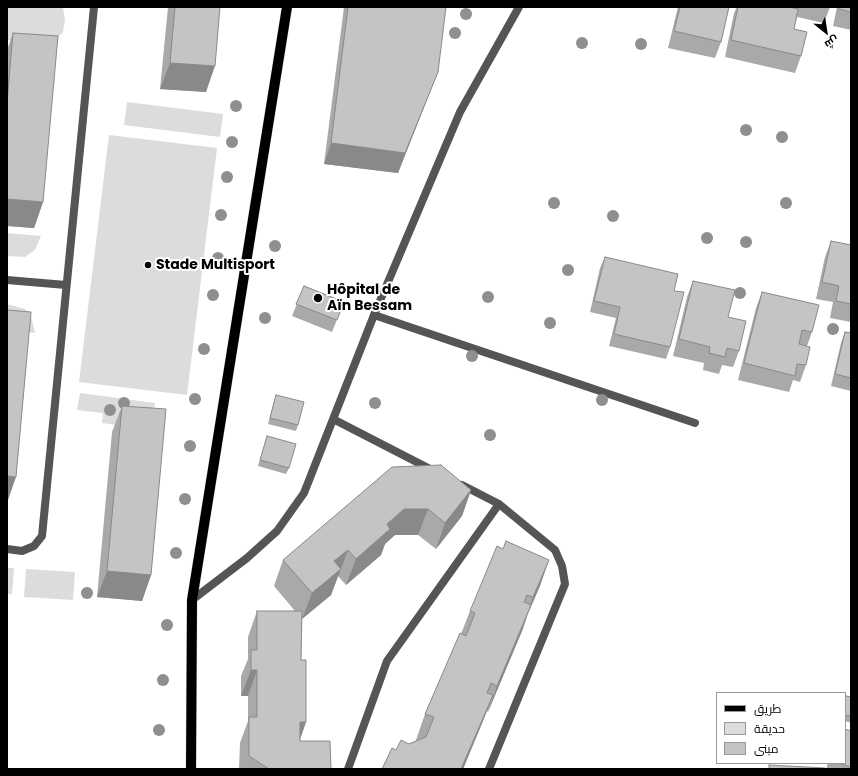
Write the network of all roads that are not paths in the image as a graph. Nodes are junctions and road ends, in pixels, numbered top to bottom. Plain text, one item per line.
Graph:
1 (94, 7) edge
2 (287, 7) edge
3 (519, 7) edge
4 (7, 280) edge
5 (66, 285) junction
6 (374, 315) junction
7 (333, 419) junction
8 (695, 423) dead end
9 (499, 504) junction
10 (7, 549) edge
11 (192, 600) junction
12 (190, 769) edge
13 (348, 769) edge
14 (489, 769) edge

1 - 5 street
2 - 11 main road
3 - 6 street
4 - 5 street
5 - 10 street
6 - 7 street
6 - 8 street
7 - 9 street
7 - 11 street
9 - 13 street
9 - 14 street
11 - 12 main road

